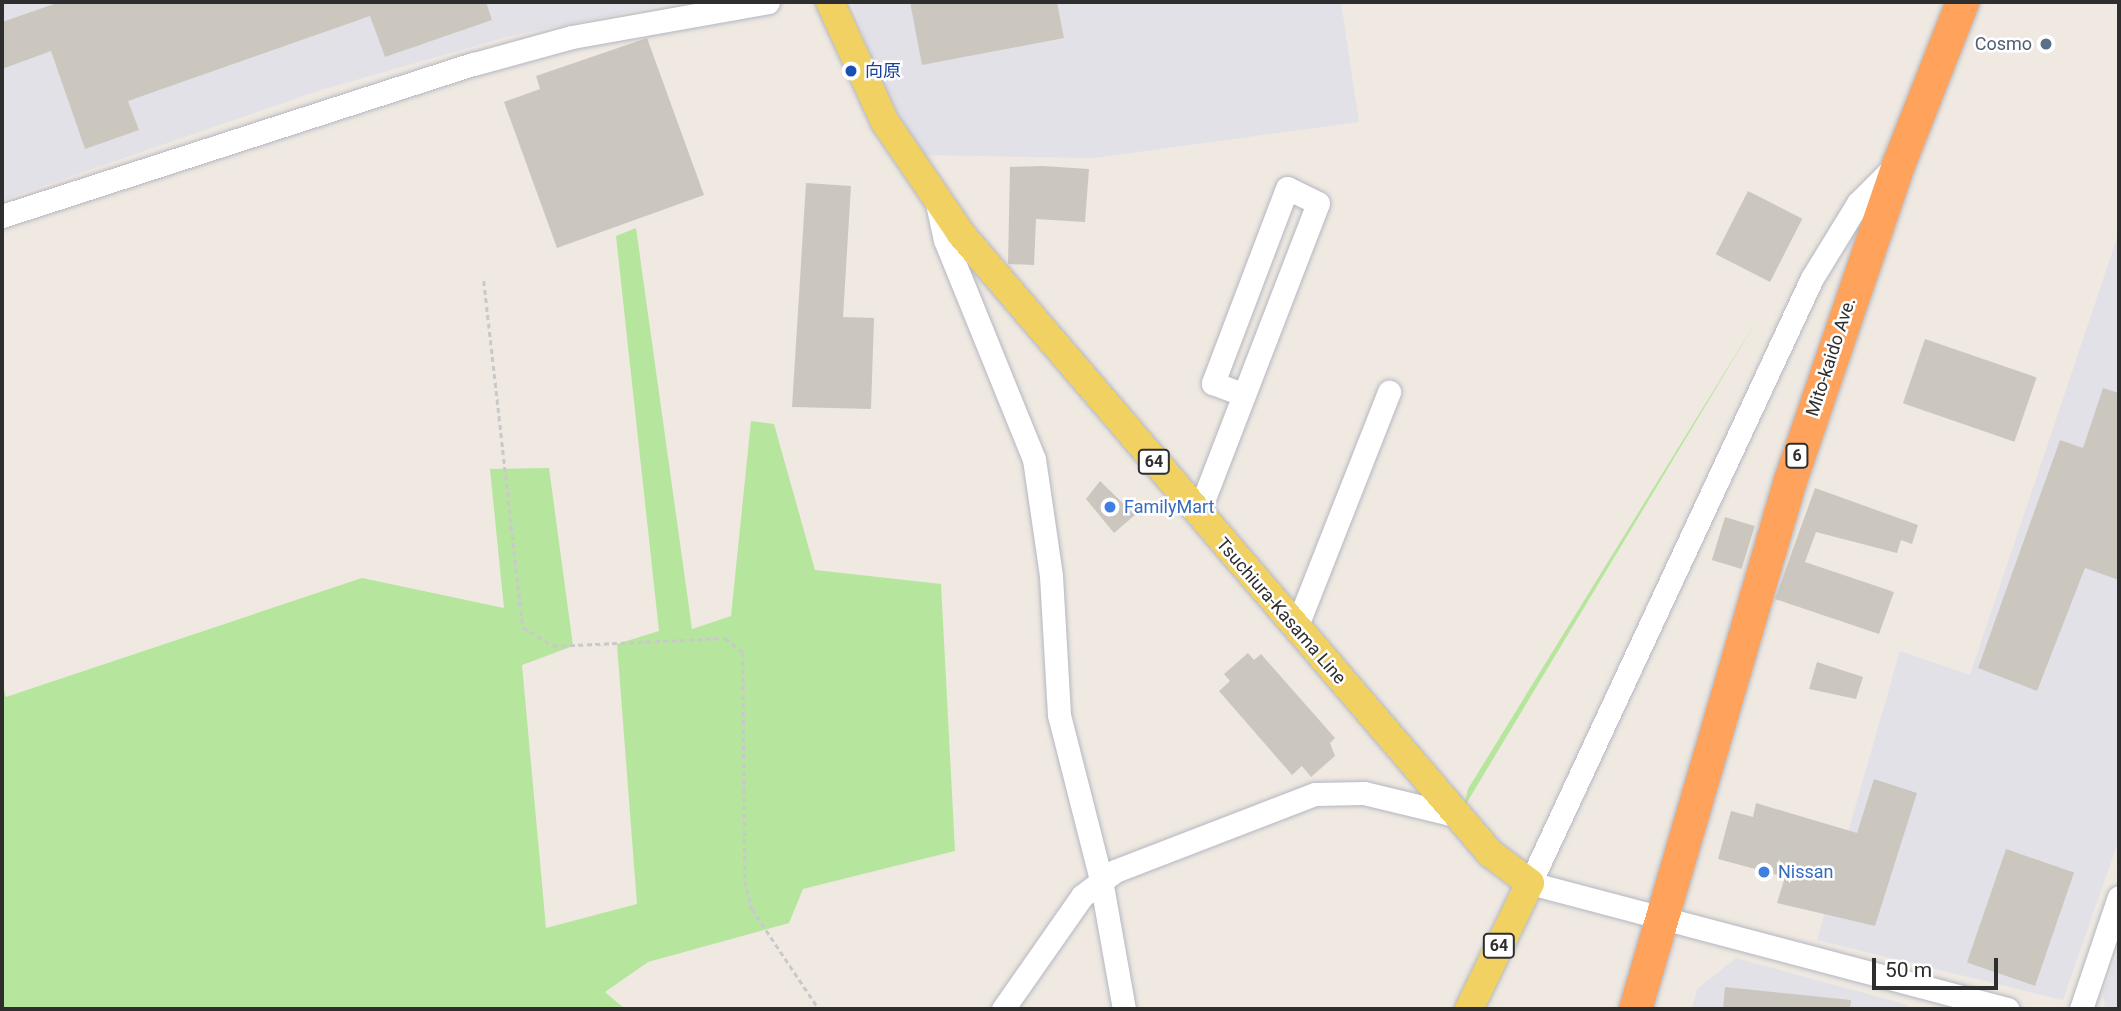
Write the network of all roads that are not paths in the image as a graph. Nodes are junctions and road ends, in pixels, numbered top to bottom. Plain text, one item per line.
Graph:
1 (768, 2) edge
2 (830, 2) edge
3 (1962, 2) edge
4 (1899, 162) junction
5 (936, 201) junction
6 (2, 216) edge
7 (1390, 392) dead end
8 (1244, 395) junction
9 (1198, 514) junction
10 (1296, 628) junction
11 (1459, 816) junction
12 (1101, 880) junction
13 (1530, 883) junction
14 (2119, 897) edge
15 (1661, 920) junction
16 (1003, 1009) edge
17 (1124, 1009) edge
18 (1469, 1009) edge
19 (1635, 1009) edge
20 (1658, 1009) edge
21 (2008, 1009) edge
22 (2081, 1009) edge

1 - 6 street
2 - 5 main road, Tsuchiura-Kasama Line / 64
3 - 4 highway, Mito-kaido Ave. / 6
4 - 13 street
4 - 15 highway, Mito-kaido Ave. / 6
5 - 9 main road, Tsuchiura-Kasama Line / 64
5 - 12 street
7 - 10 street
8 - 8 street
8 - 9 street
9 - 10 main road, Tsuchiura-Kasama Line / 64
10 - 11 main road, Tsuchiura-Kasama Line / 64
11 - 12 street
11 - 13 main road, Tsuchiura-Kasama Line / 64
12 - 16 street
12 - 17 street
13 - 15 street
13 - 18 main road, 64
14 - 22 street
15 - 19 highway, Mito-kaido Ave. / 6
15 - 20 highway, Mito-kaido Ave. / 6
15 - 21 street

